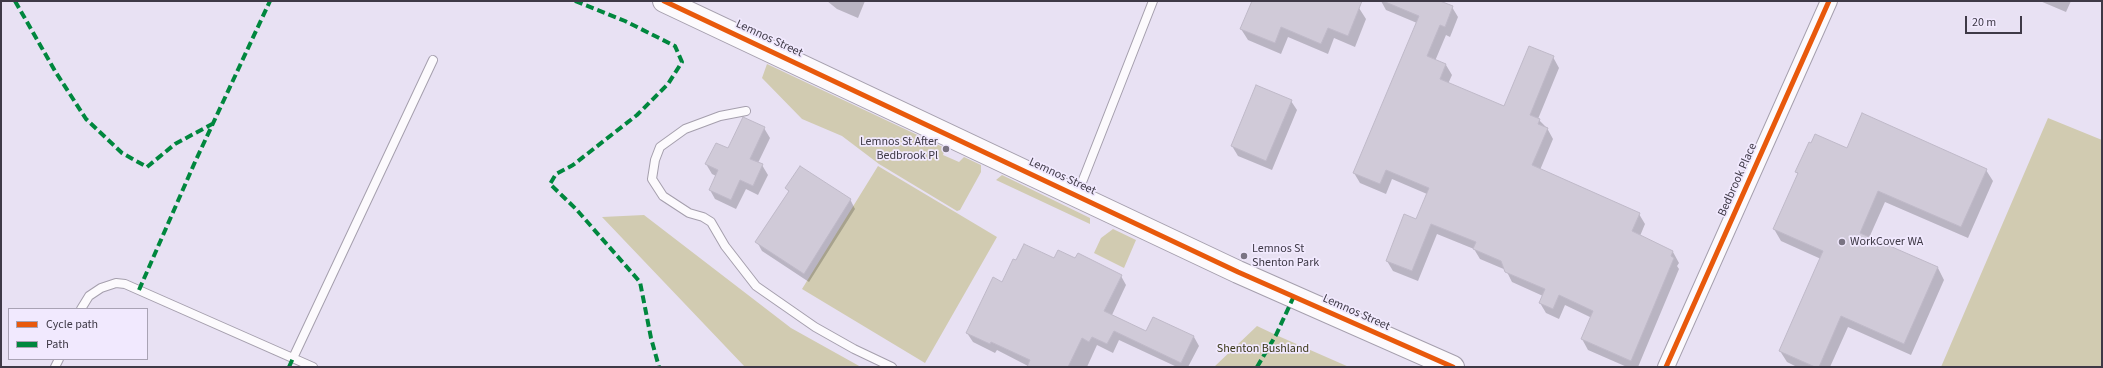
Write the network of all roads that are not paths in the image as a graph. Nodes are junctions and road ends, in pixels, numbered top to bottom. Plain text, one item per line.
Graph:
1 (664, 1) edge
2 (1153, 1) edge
3 (1829, 1) edge
4 (433, 60) dead end
5 (746, 111) dead end
6 (1077, 196) junction
7 (82, 308) edge
8 (293, 358) junction
9 (313, 367) edge
10 (892, 367) edge
11 (1453, 367) edge
12 (1666, 367) edge

1 - 6 street, Lemnos Street
2 - 6 lane
3 - 12 street, Bedbrook Place
4 - 8 lane
5 - 10 lane
6 - 11 street, Lemnos Street
7 - 8 lane
8 - 9 lane

